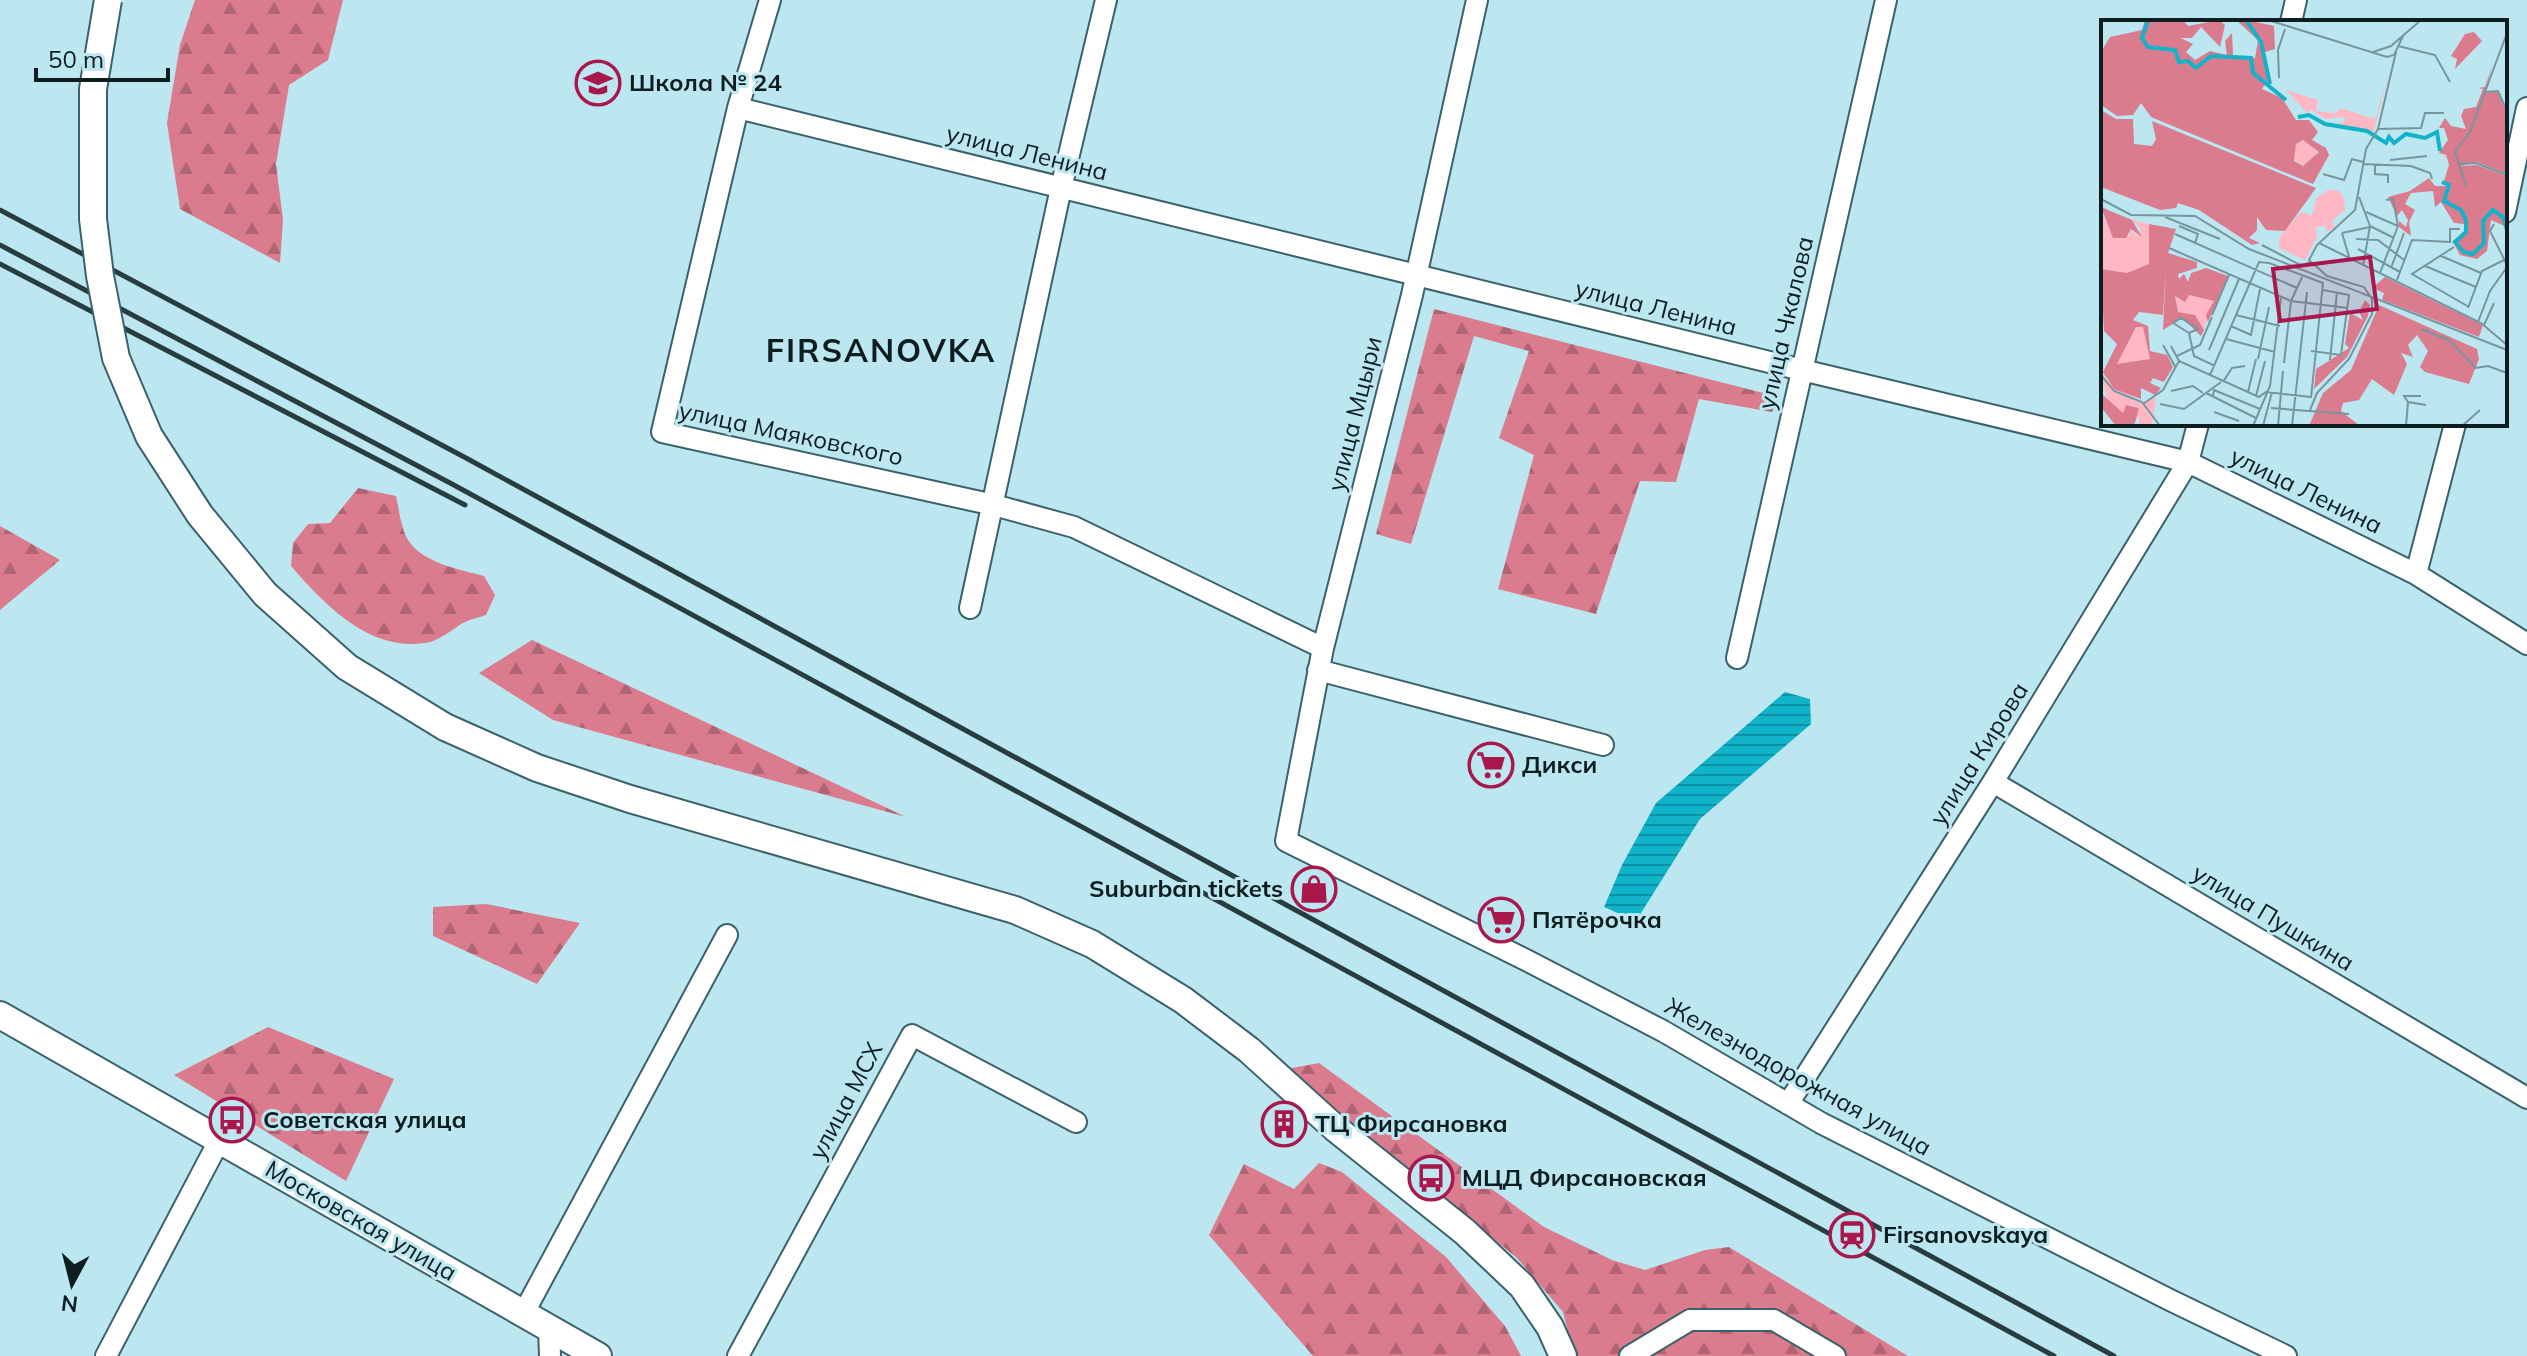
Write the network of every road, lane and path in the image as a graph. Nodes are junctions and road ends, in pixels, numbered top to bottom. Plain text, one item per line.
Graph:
1 (108, 0) edge
2 (770, 0) edge
3 (1106, 0) edge
4 (1477, 0) edge
5 (1886, 0) edge
6 (2296, 0) edge
7 (2291, 20) edge
8 (738, 108) junction
9 (2527, 108) edge
10 (1061, 188) junction
11 (2507, 203) edge
12 (1416, 276) junction
13 (1802, 370) junction
14 (2197, 426) edge
15 (2454, 426) edge
16 (2188, 462) junction
17 (994, 505) junction
18 (2416, 574) junction
19 (970, 608) dead end
20 (2527, 644) edge
21 (1323, 648) junction
22 (1737, 658) dead end
23 (1318, 670) junction
24 (1603, 745) dead end
25 (1993, 782) junction
26 (1286, 841) joint
27 (727, 935) dead end
28 (0, 1015) edge
29 (2527, 1098) edge
30 (1788, 1104) junction
31 (1076, 1122) dead end
32 (220, 1139) junction
33 (519, 1311) junction
34 (549, 1329) junction
35 (106, 1356) edge
36 (550, 1356) edge
37 (598, 1356) edge
38 (738, 1356) edge
39 (1563, 1356) edge
40 (1630, 1356) edge
41 (1835, 1356) edge
42 (2286, 1356) edge

1 - 39 street, bridge
2 - 8 street, улица Маяковского
3 - 10 street
4 - 12 street, улица Мцыри
5 - 13 street, улица Чкалова
6 - 7 street
8 - 10 street, улица Ленина
8 - 17 street, улица Маяковского
9 - 11 street
10 - 12 street, улица Ленина
10 - 17 street
12 - 13 street, улица Ленина
12 - 21 street, улица Мцыри
13 - 16 street, улица Ленина
13 - 22 street, улица Чкалова
14 - 16 street, улица Кирова
15 - 18 street
16 - 18 street, улица Ленина
16 - 25 street, улица Кирова
17 - 19 street
17 - 21 street, улица Маяковского
18 - 20 street, улица Ленина
21 - 23 street, улица Мцыри
23 - 24 street
23 - 26 street, улица Мцыри
25 - 29 street, улица Пушкина
25 - 30 street, улица Кирова
26 - 30 street, Железнодорожная улица
27 - 33 street
28 - 32 street, Московская улица
30 - 42 street, Железнодорожная улица
31 - 38 street, улица МСХ
32 - 33 street, Московская улица
32 - 35 street
33 - 34 street, Московская улица
34 - 36 street
34 - 37 street, Московская улица
40 - 41 street

